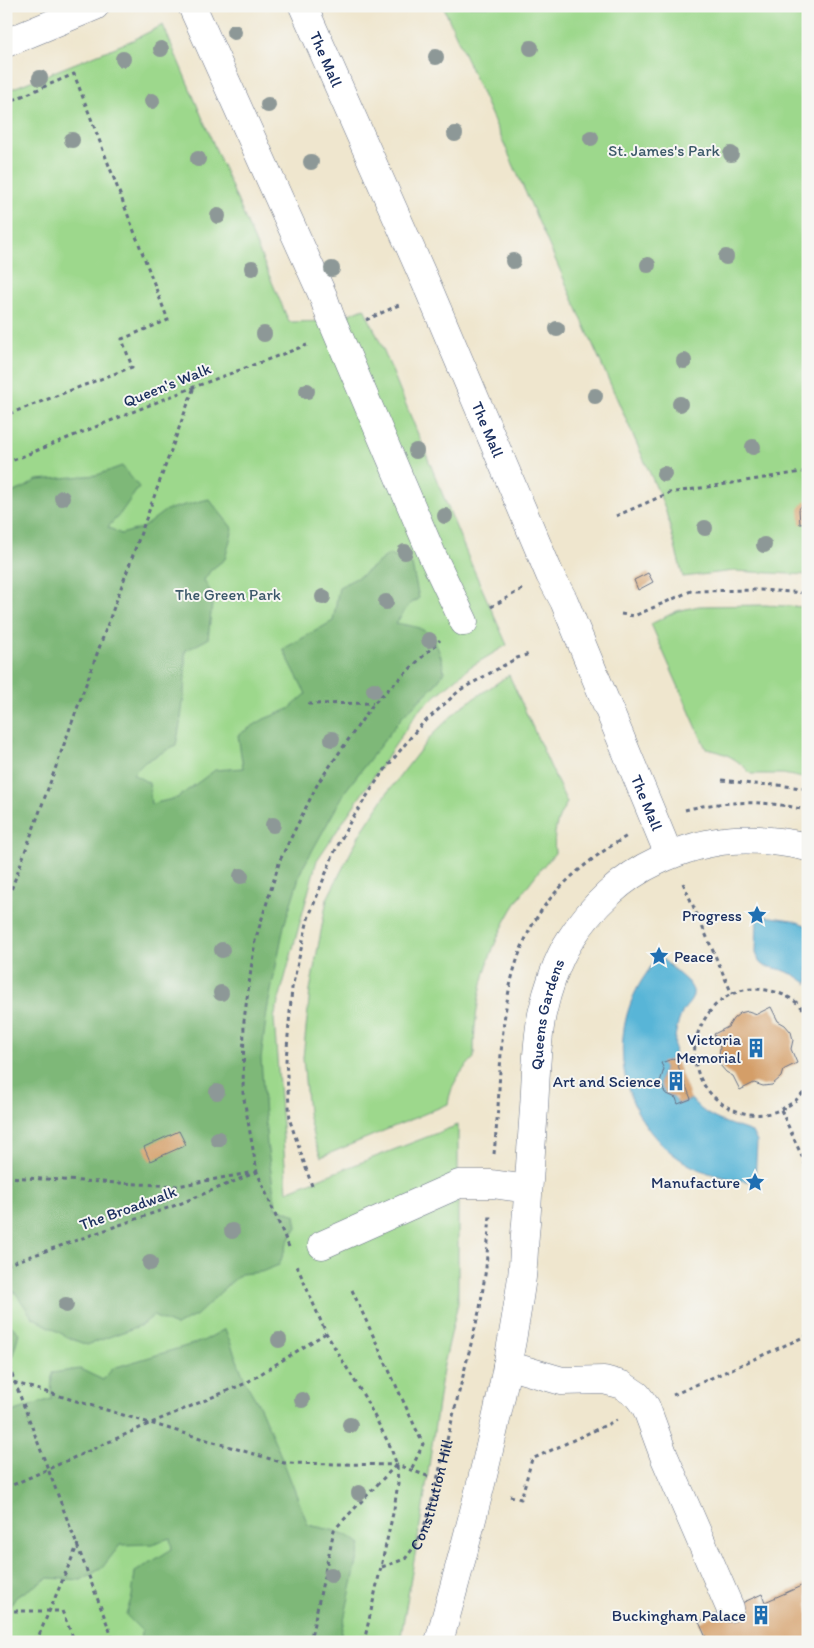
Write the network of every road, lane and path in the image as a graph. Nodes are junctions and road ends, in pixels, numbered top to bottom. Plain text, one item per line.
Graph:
1 (95, 6) edge
2 (192, 6) edge
3 (303, 6) edge
4 (6, 43) edge
5 (6, 103) edge
6 (429, 290) junction
7 (364, 321) dead end
8 (338, 334) junction
9 (194, 387) junction
10 (6, 415) edge
11 (6, 463) edge
12 (808, 471) edge
13 (616, 516) dead end
14 (808, 593) edge
15 (621, 614) dead end
16 (455, 628) joint
17 (529, 654) dead end
18 (374, 703) junction
19 (308, 704) dead end
20 (722, 780) dead end
21 (808, 789) edge
22 (808, 811) edge
23 (655, 819) junction
24 (808, 847) edge
25 (669, 855) junction
26 (6, 904) edge
27 (732, 994) junction
28 (808, 1015) edge
29 (808, 1088) edge
30 (781, 1110) junction
31 (808, 1170) edge
32 (257, 1172) junction
33 (6, 1177) edge
34 (312, 1186) dead end
35 (528, 1189) junction
36 (322, 1245) dead end
37 (292, 1254) dead end
38 (296, 1263) dead end
39 (6, 1265) edge
40 (352, 1290) dead end
41 (326, 1333) junction
42 (808, 1335) edge
43 (468, 1357) dead end
44 (6, 1359) edge
45 (507, 1365) junction
46 (6, 1380) edge
47 (16, 1382) junction
48 (666, 1398) dead end
49 (618, 1420) dead end
50 (151, 1423) junction
51 (397, 1465) junction
52 (49, 1468) junction
53 (412, 1470) junction
54 (430, 1477) dead end
55 (6, 1488) edge
56 (508, 1495) dead end
57 (78, 1543) junction
58 (382, 1567) junction
59 (730, 1608) dead end
60 (6, 1611) edge
61 (48, 1611) junction
62 (6, 1634) edge
63 (8, 1642) edge
64 (36, 1642) edge
65 (74, 1642) edge
66 (114, 1642) edge
67 (310, 1642) edge
68 (364, 1642) edge
69 (439, 1642) edge

1 - 4 street
2 - 8 street
3 - 6 street, The Mall
5 - 10 path
6 - 7 path
6 - 23 street, The Mall
8 - 9 path, Queen's Walk
8 - 16 street
9 - 11 path, Queen's Walk
9 - 26 path
12 - 13 path
14 - 15 path
16 - 18 path
17 - 34 path
18 - 19 path
18 - 32 path
20 - 21 path
22 - 23 path
23 - 25 street, The Mall
24 - 25 street, Queens Gardens
25 - 27 path
25 - 35 street, Queens Gardens
27 - 28 path
27 - 30 path
29 - 30 path
30 - 31 path
32 - 33 path
32 - 37 path
32 - 39 path, The Broadwalk
35 - 36 street
35 - 45 street, Queens Gardens
38 - 41 path
40 - 53 path
41 - 50 path
41 - 51 path
42 - 48 path
43 - 58 path, Constitution Hill
44 - 47 path
45 - 59 street
45 - 69 street
46 - 47 path
47 - 50 path
47 - 52 path
49 - 56 path
50 - 51 path
50 - 52 path
51 - 53 path
51 - 58 path
51 - 67 path
52 - 55 path
52 - 57 path
53 - 54 path
57 - 61 path
57 - 66 path
58 - 68 path
60 - 61 path
61 - 64 path
61 - 65 path
62 - 63 path

